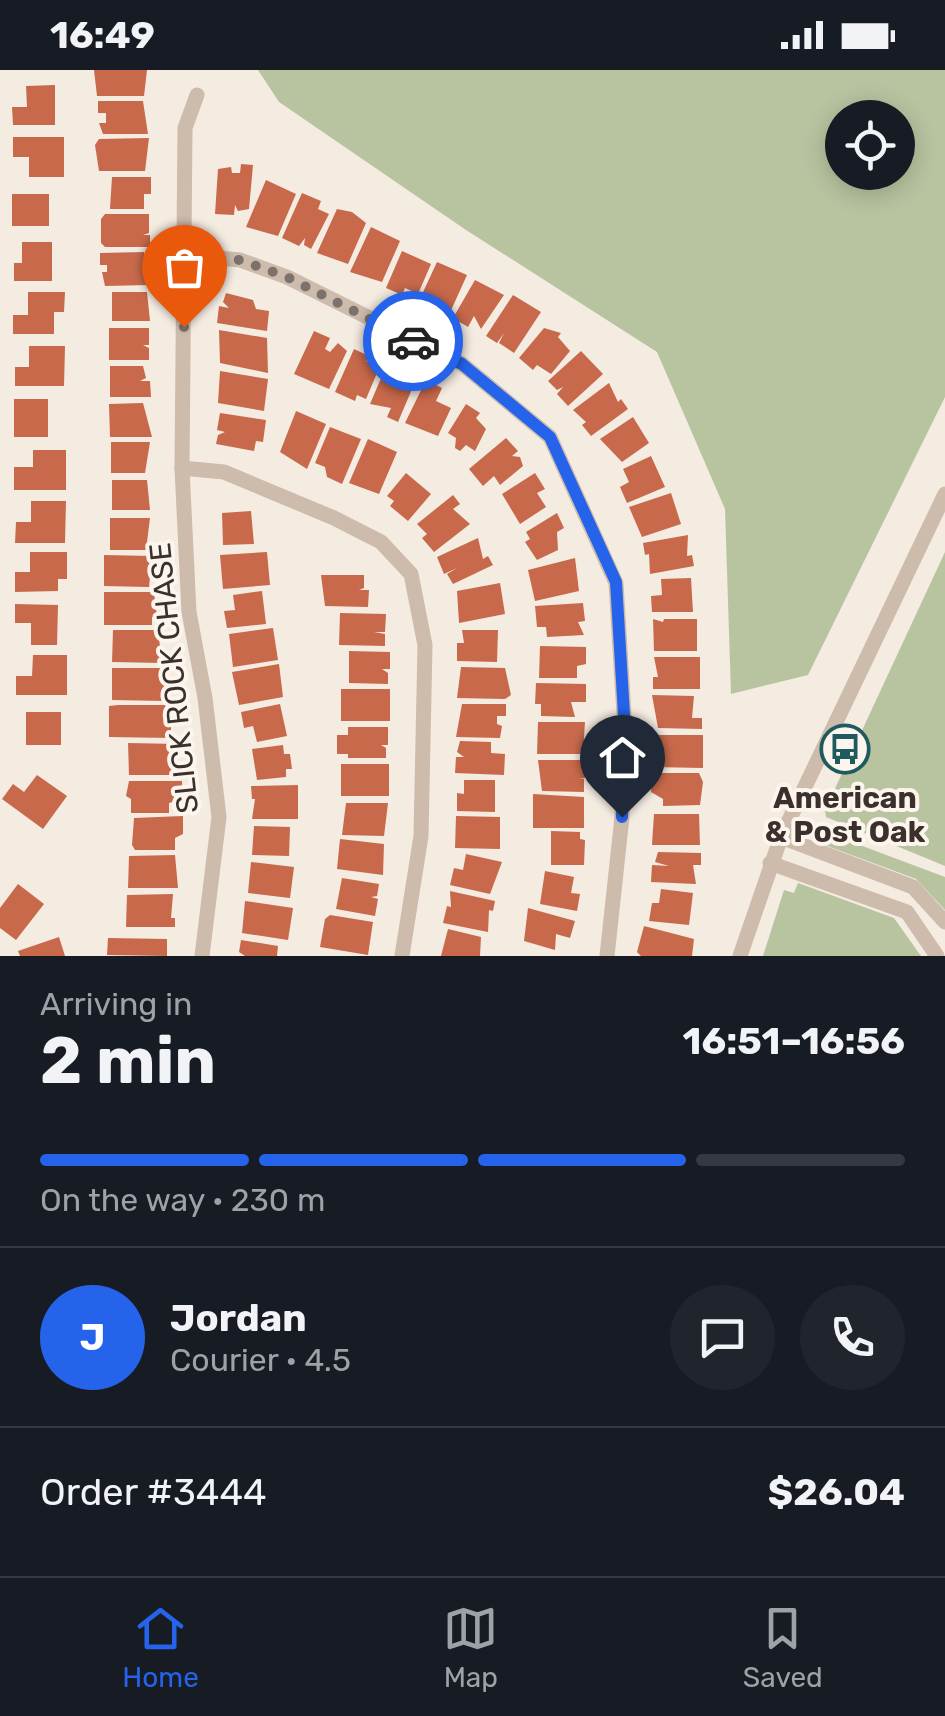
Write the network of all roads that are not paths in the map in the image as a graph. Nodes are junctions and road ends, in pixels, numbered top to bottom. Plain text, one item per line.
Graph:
1 (197, 94) dead end
2 (185, 255) junction
3 (182, 468) junction
4 (945, 494) edge
5 (781, 838) junction
6 (770, 863) junction
7 (945, 922) edge
8 (202, 956) edge
9 (402, 956) edge
10 (607, 956) edge
11 (740, 956) edge
12 (936, 956) edge

1 - 2 street, SLICK ROCK CHASE
2 - 3 street, SLICK ROCK CHASE
2 - 10 street
3 - 8 street, SLICK ROCK CHASE
3 - 9 street
4 - 5 street
5 - 6 street
5 - 7 street
6 - 11 street
6 - 12 street

